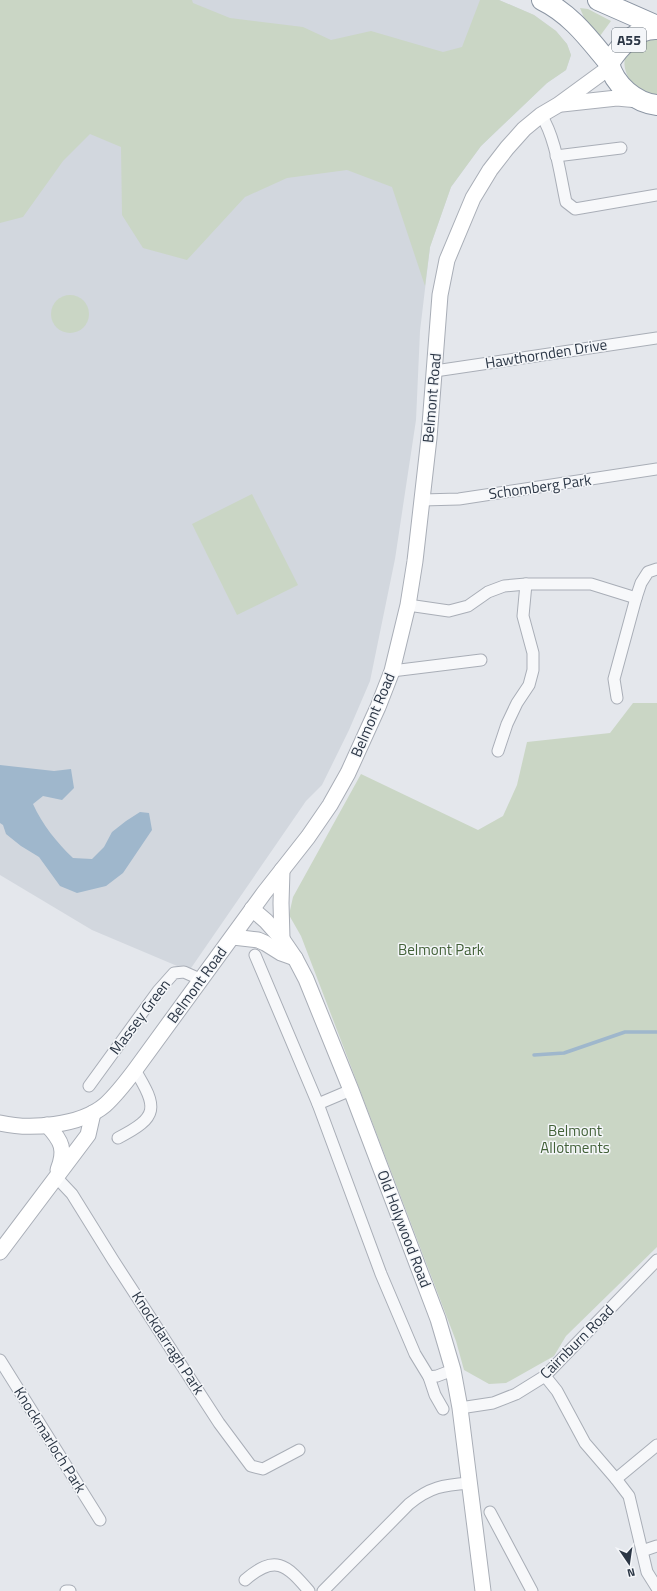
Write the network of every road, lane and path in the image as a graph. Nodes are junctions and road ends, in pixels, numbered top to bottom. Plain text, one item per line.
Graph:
1 (542, 0) edge
2 (598, 0) edge
3 (657, 26) edge
4 (657, 30) edge
5 (610, 65) junction
6 (648, 102) edge
7 (558, 105) junction
8 (541, 115) junction
9 (621, 148) dead end
10 (556, 156) junction
11 (657, 195) edge
12 (657, 338) edge
13 (435, 371) junction
14 (657, 469) edge
15 (422, 500) junction
16 (657, 569) edge
17 (526, 584) junction
18 (636, 598) junction
19 (408, 605) junction
20 (481, 660) dead end
21 (392, 671) junction
22 (617, 698) dead end
23 (498, 751) dead end
24 (282, 870) junction
25 (252, 909) junction
26 (233, 937) junction
27 (282, 939) junction
28 (255, 955) dead end
29 (295, 958) junction
30 (202, 980) junction
31 (135, 1070) junction
32 (89, 1086) dead end
33 (351, 1090) junction
34 (318, 1104) junction
35 (94, 1113) junction
36 (0, 1123) edge
37 (47, 1125) junction
38 (118, 1138) dead end
39 (56, 1177) junction
40 (0, 1252) edge
41 (657, 1260) edge
42 (0, 1360) edge
43 (453, 1370) junction
44 (545, 1376) junction
45 (429, 1377) junction
46 (460, 1408) junction
47 (443, 1409) dead end
48 (657, 1445) edge
49 (299, 1450) dead end
50 (616, 1479) junction
51 (469, 1483) junction
52 (490, 1512) dead end
53 (100, 1520) dead end
54 (657, 1546) edge
55 (642, 1551) junction
56 (245, 1580) dead end
57 (657, 1588) edge
58 (66, 1591) edge
59 (70, 1591) edge
60 (309, 1591) edge
61 (323, 1591) edge
62 (483, 1591) edge
63 (532, 1591) edge

1 - 5 highway, A55
2 - 3 highway, A55
4 - 5 highway, A55
5 - 6 highway, A55
5 - 7 main road, Belmont Road
6 - 7 main road, Belmont Road
7 - 8 main road, Belmont Road
8 - 10 street
8 - 13 main road, Belmont Road
9 - 10 street
10 - 11 street
12 - 13 street, Hawthornden Drive
13 - 15 main road, Belmont Road
14 - 15 street, Schomberg Park
15 - 19 main road, Belmont Road
16 - 18 street
17 - 18 street
17 - 19 street
17 - 23 street
18 - 22 street
19 - 21 main road, Belmont Road
20 - 21 street
21 - 24 main road, Belmont Road
24 - 25 main road, Belmont Road
24 - 27 main road
25 - 26 main road, Belmont Road
25 - 27 main road, Old Holywood Road
26 - 29 main road
26 - 30 main road, Belmont Road
27 - 29 main road, Old Holywood Road
28 - 34 street
29 - 33 main road, Old Holywood Road
30 - 31 main road, Belmont Road
30 - 32 street, Massey Green
31 - 35 main road, Belmont Road
31 - 38 street
33 - 34 street
33 - 43 main road, Old Holywood Road
34 - 45 street
35 - 37 main road
35 - 39 main road
36 - 37 main road
37 - 39 main road
39 - 40 main road
39 - 49 street, Knockdarragh Park
41 - 44 street, Cairnburn Road
42 - 53 street, Knockmarloch Park
43 - 45 street
43 - 46 main road, Old Holywood Road
44 - 46 street, Cairnburn Road
44 - 50 street
45 - 47 street
46 - 51 main road, Old Holywood Road
48 - 50 street
50 - 55 street
51 - 61 street
51 - 62 main road, Old Holywood Road
52 - 63 street
54 - 55 street
55 - 57 street
56 - 60 street
58 - 59 street

